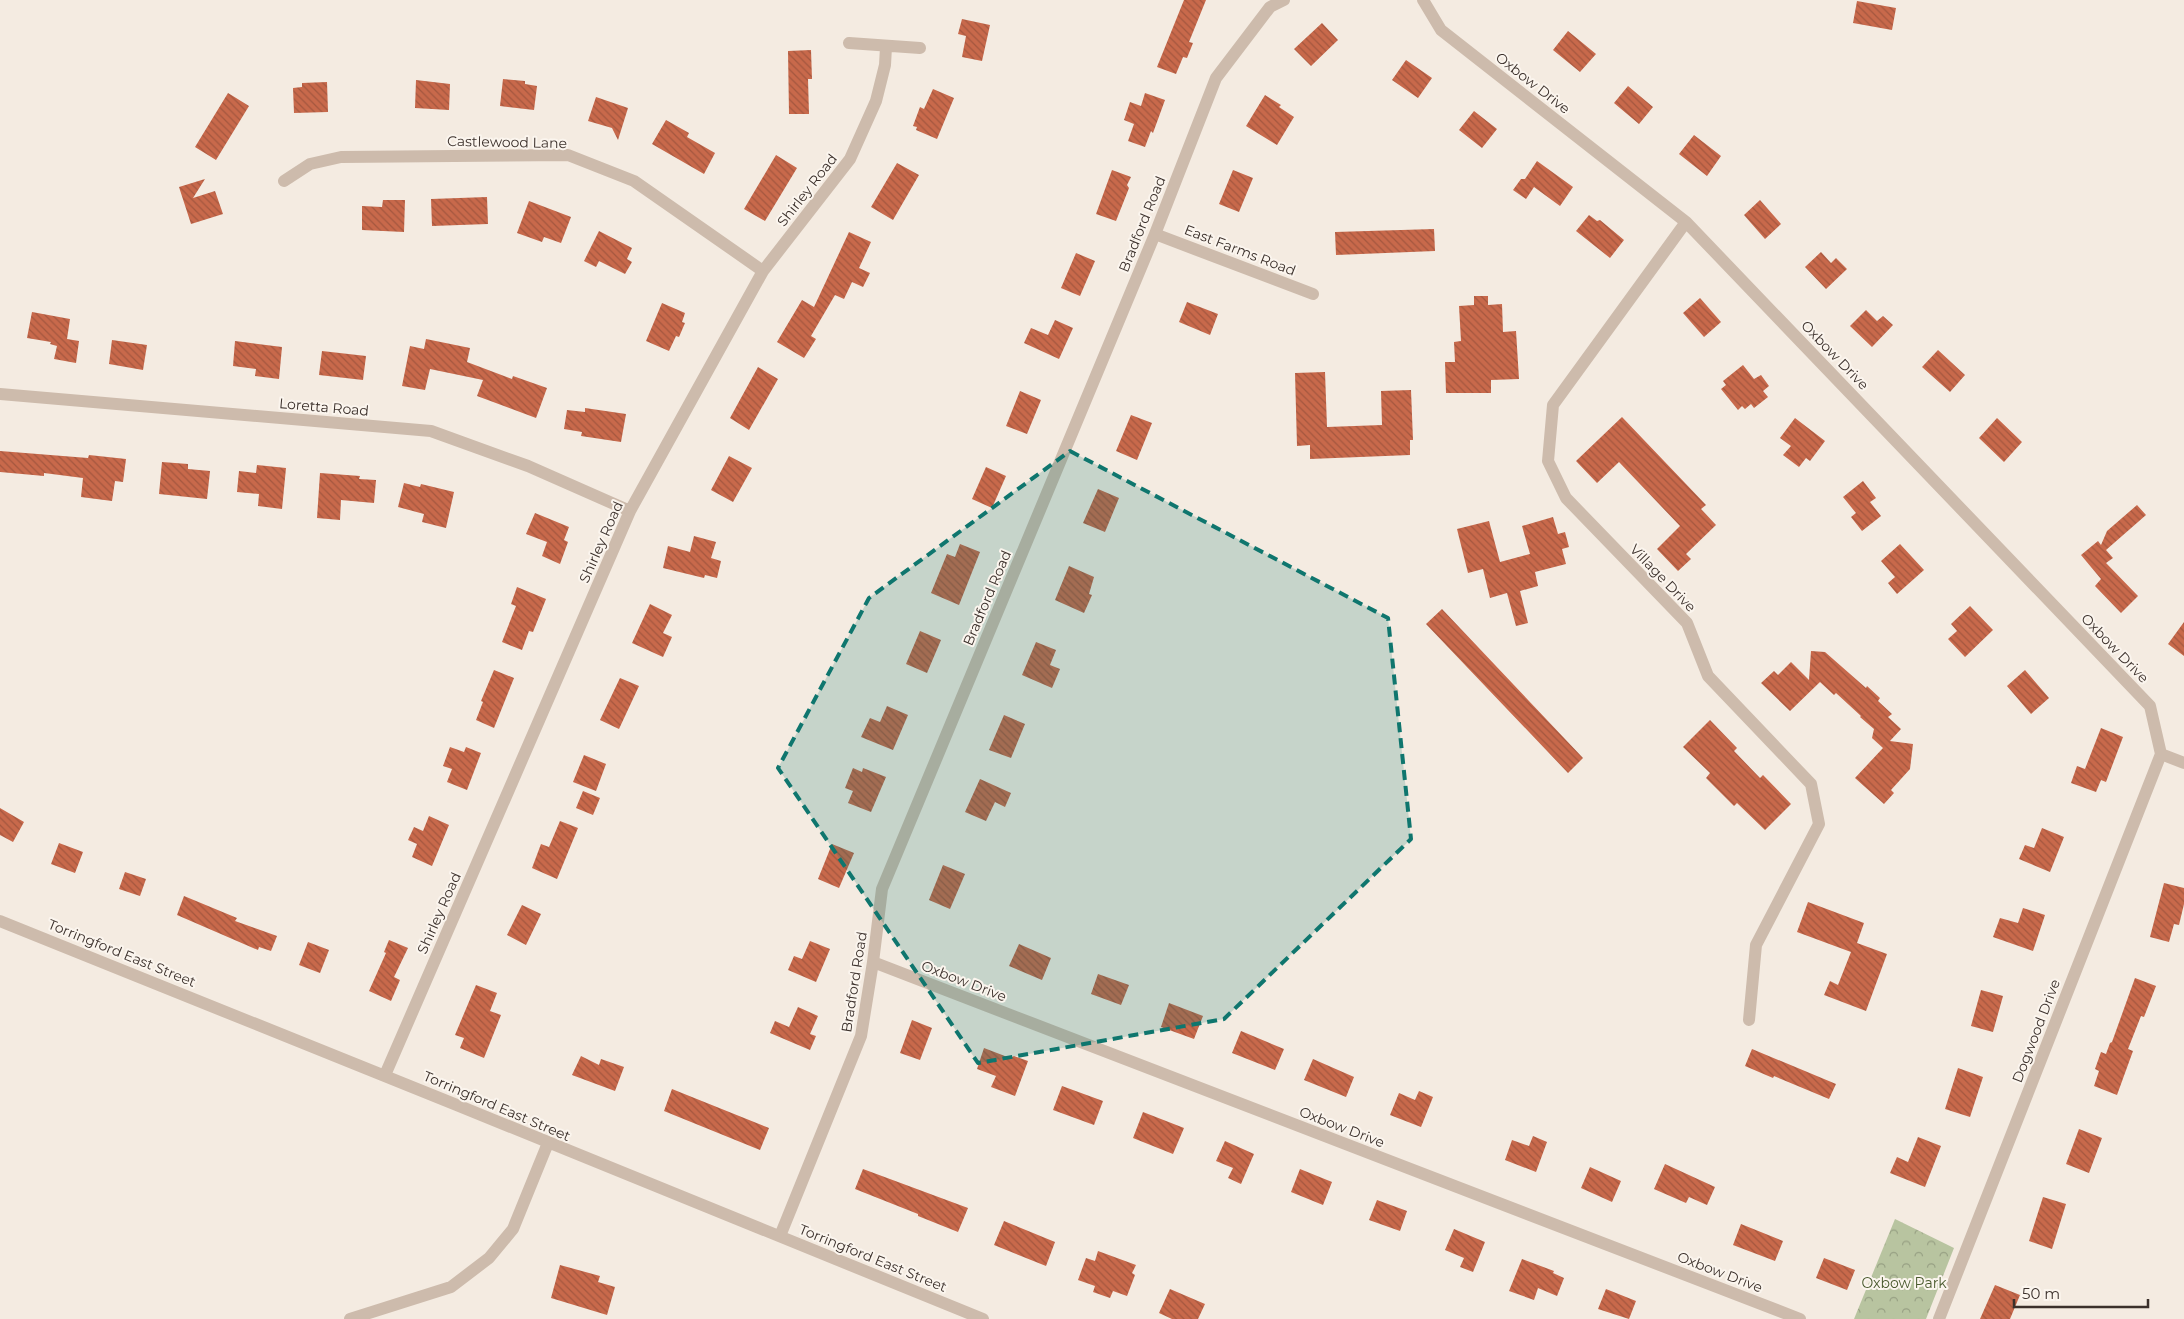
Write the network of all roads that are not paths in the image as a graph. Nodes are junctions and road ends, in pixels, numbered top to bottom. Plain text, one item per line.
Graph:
1 (1284, 0) edge
2 (1423, 0) edge
3 (849, 43) dead end
4 (886, 47) junction
5 (920, 48) dead end
6 (284, 181) dead end
7 (1686, 222) junction
8 (1155, 234) junction
9 (763, 271) junction
10 (1313, 294) dead end
11 (0, 394) edge
12 (630, 511) junction
13 (2161, 754) junction
14 (2184, 763) edge
15 (0, 921) edge
16 (874, 962) junction
17 (1748, 1020) dead end
18 (385, 1075) junction
19 (548, 1143) junction
20 (780, 1236) junction
21 (350, 1319) edge
22 (983, 1319) edge
23 (1800, 1319) edge
24 (1939, 1319) edge

1 - 8 street, Bradford Road
2 - 7 street, Oxbow Drive
3 - 4 street
4 - 5 street
4 - 9 street, Shirley Road
6 - 9 street, Castlewood Lane
7 - 13 street, Oxbow Drive
7 - 17 street, Village Drive
8 - 10 street, East Farms Road
8 - 16 street, Bradford Road
9 - 12 street, Shirley Road
11 - 12 street, Loretta Road
12 - 18 street, Shirley Road
13 - 14 street
13 - 24 street, Dogwood Drive
15 - 18 street, Torringford East Street
16 - 20 street, Bradford Road
16 - 23 street, Oxbow Drive
18 - 19 street, Torringford East Street
19 - 20 street, Torringford East Street
19 - 21 street
20 - 22 street, Torringford East Street

